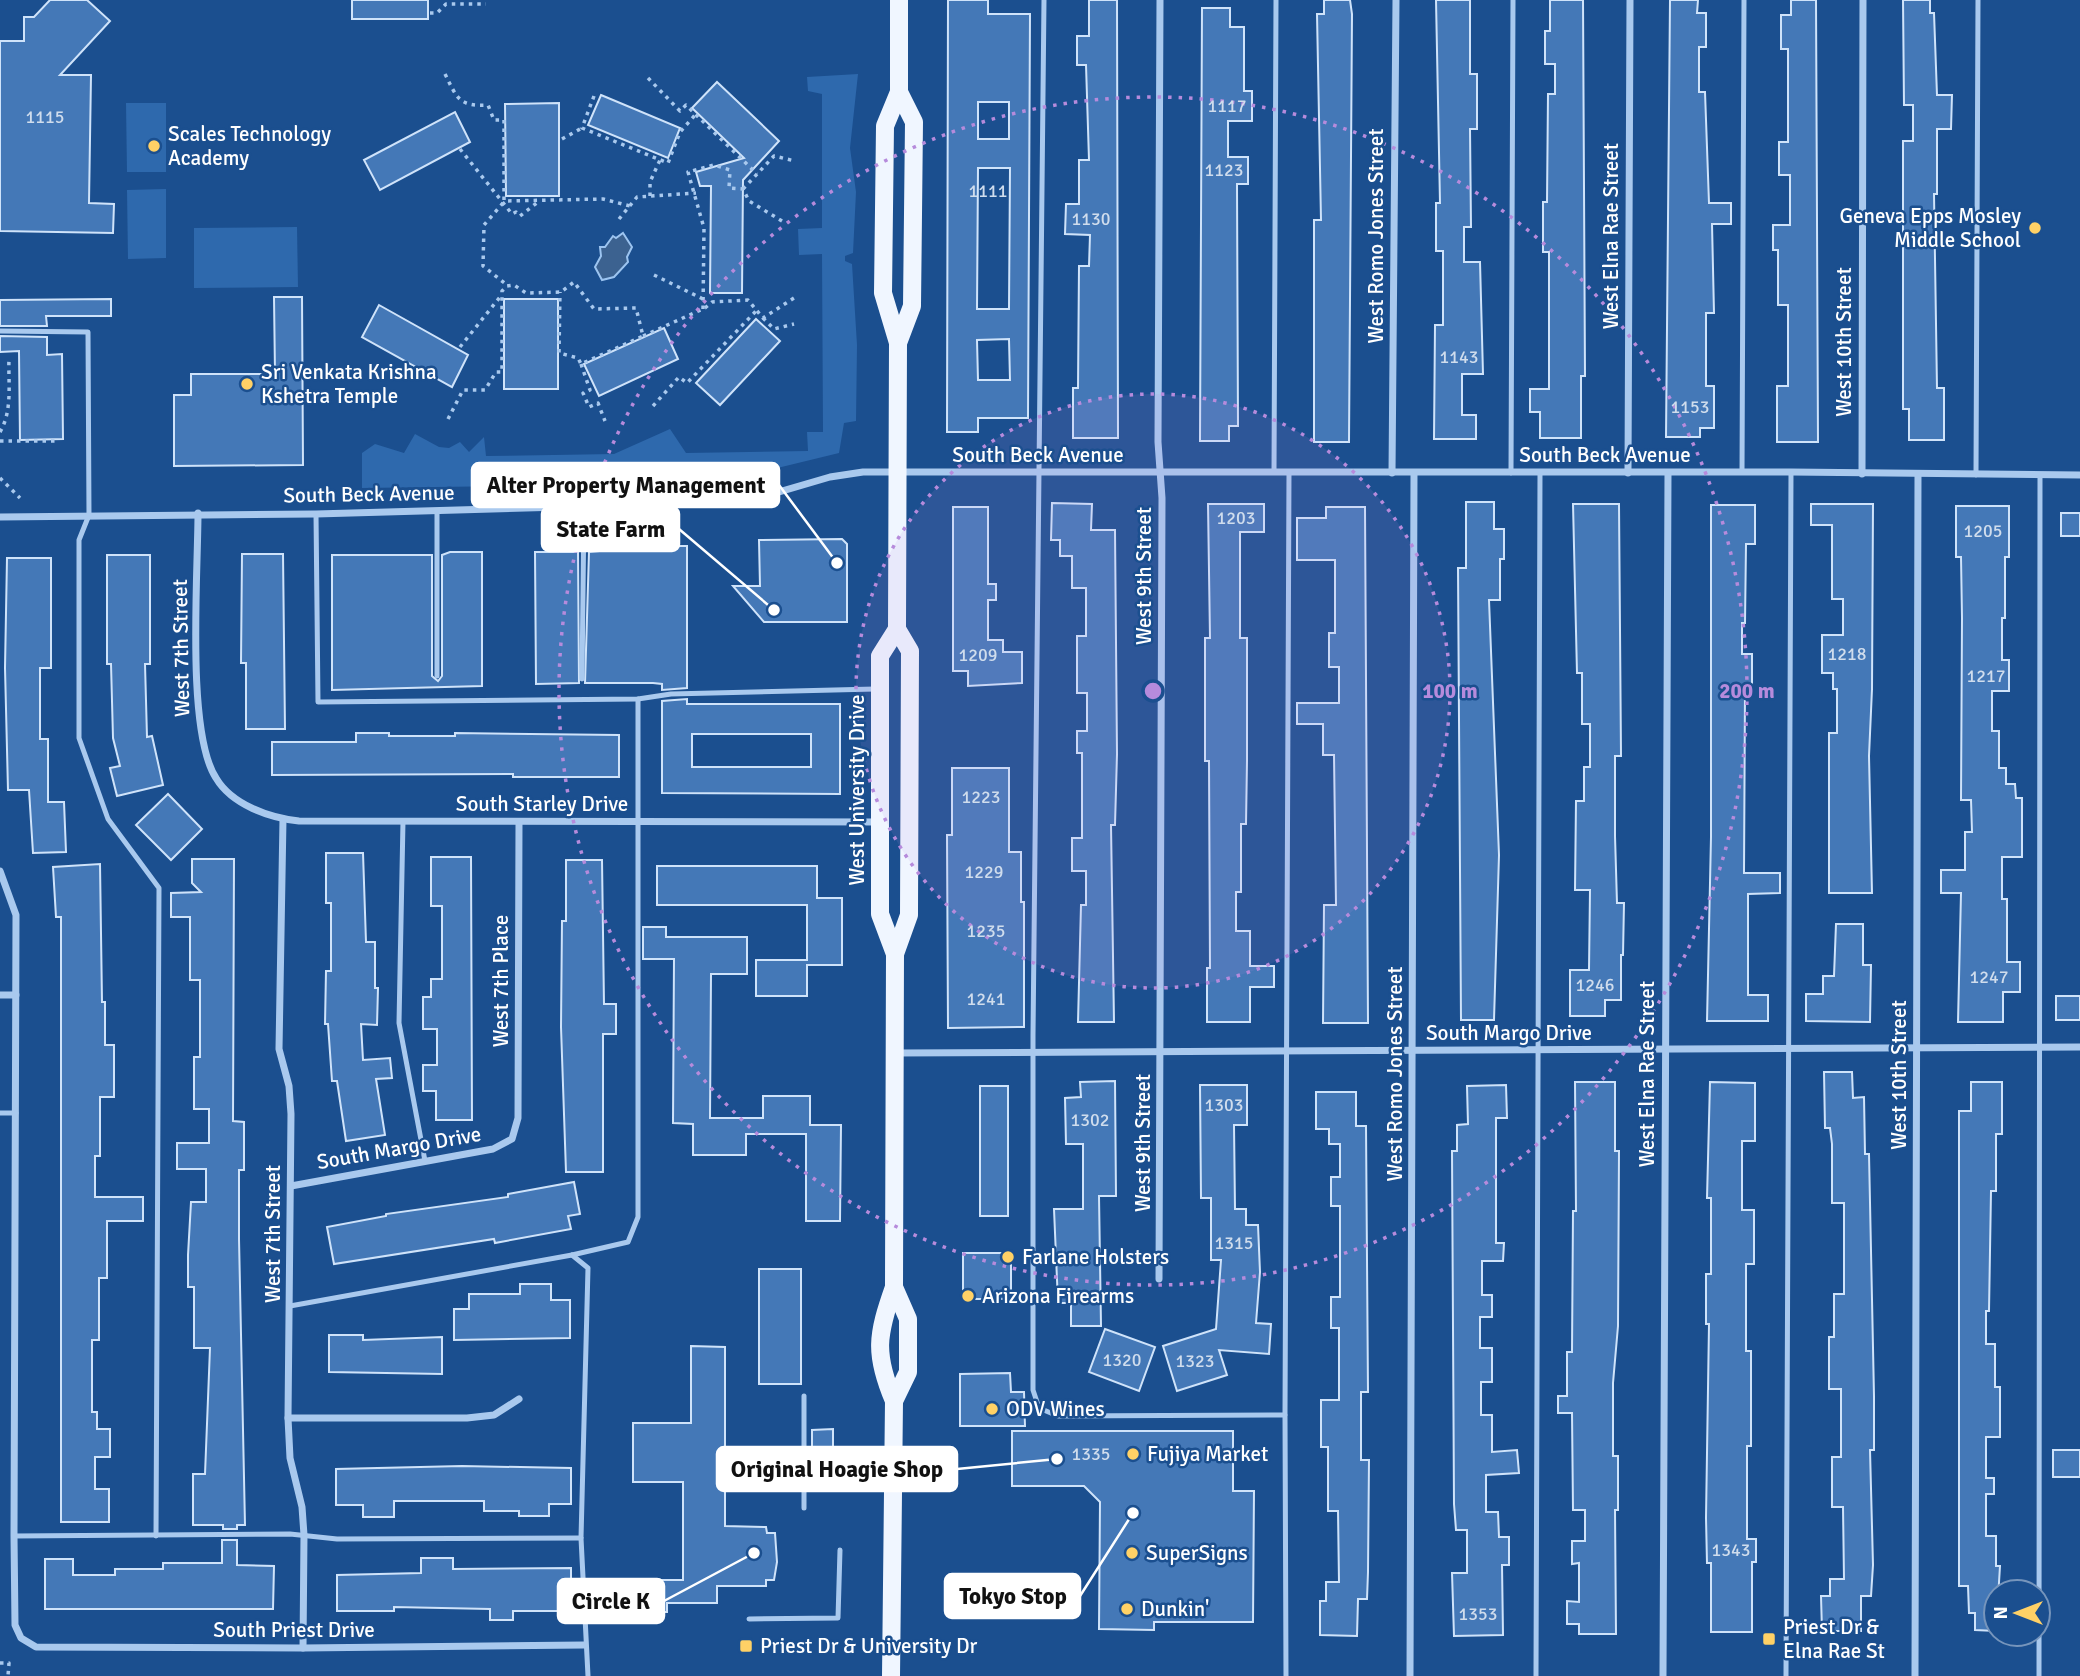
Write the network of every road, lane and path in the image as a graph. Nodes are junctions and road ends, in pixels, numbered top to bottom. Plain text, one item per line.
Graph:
1 (899, 0) edge
2 (1044, 0) edge
3 (1160, 0) edge
4 (1276, 0) edge
5 (1396, 0) edge
6 (1513, 0) edge
7 (1630, 0) edge
8 (1744, 0) edge
9 (1863, 0) edge
10 (1978, 0) edge
11 (486, 4) dead end
12 (430, 13) dead end
13 (445, 75) dead end
14 (648, 78) dead end
15 (899, 92) junction
16 (594, 96) dead end
17 (696, 114) junction
18 (582, 128) junction
19 (562, 139) dead end
20 (460, 149) dead end
21 (660, 160) junction
22 (795, 161) dead end
23 (757, 174) junction
24 (743, 189) junction
25 (696, 192) junction
26 (650, 196) junction
27 (540, 200) junction
28 (503, 202) junction
29 (630, 205) junction
30 (619, 219) dead end
31 (782, 221) dead end
32 (654, 275) dead end
33 (509, 286) junction
34 (560, 292) junction
35 (502, 295) junction
36 (794, 298) dead end
37 (704, 299) junction
38 (704, 309) junction
39 (757, 310) junction
40 (763, 318) junction
41 (794, 324) dead end
42 (0, 331) edge
43 (643, 336) junction
44 (898, 343) junction
45 (460, 347) dead end
46 (9, 358) dead end
47 (581, 365) junction
48 (653, 406) dead end
49 (448, 419) dead end
50 (605, 421) dead end
51 (0, 432) edge
52 (0, 441) edge
53 (59, 441) dead end
54 (898, 472) junction
55 (1160, 472) junction
56 (1274, 472) junction
57 (1289, 472) junction
58 (1392, 472) junction
59 (1415, 472) junction
60 (1511, 472) junction
61 (1540, 472) junction
62 (1628, 472) junction
63 (1668, 472) junction
64 (1742, 472) junction
65 (1791, 472) junction
66 (1039, 473) junction
67 (1862, 474) junction
68 (1919, 475) junction
69 (1976, 475) junction
70 (2040, 475) junction
71 (2080, 475) edge
72 (0, 478) edge
73 (20, 498) dead end
74 (584, 507) junction
75 (437, 511) junction
76 (198, 513) junction
77 (316, 514) junction
78 (89, 515) junction
79 (0, 517) edge
80 (897, 629) junction
81 (437, 676) dead end
82 (582, 679) dead end
83 (880, 689) junction
84 (638, 699) junction
85 (216, 780) joint
86 (283, 819) junction
87 (402, 821) junction
88 (638, 821) junction
89 (880, 822) junction
90 (519, 823) junction
91 (1, 875) edge
92 (895, 954) junction
93 (0, 995) edge
94 (16, 995) junction
95 (2042, 1047) junction
96 (2080, 1047) edge
97 (1916, 1049) junction
98 (1538, 1050) junction
99 (1789, 1050) junction
100 (1412, 1051) junction
101 (1664, 1051) junction
102 (1161, 1052) junction
103 (1286, 1052) junction
104 (895, 1053) junction
105 (1033, 1053) junction
106 (0, 1113) edge
107 (16, 1113) junction
108 (512, 1139) joint
109 (425, 1161) junction
110 (291, 1186) junction
111 (572, 1255) junction
112 (1159, 1279) dead end
113 (894, 1287) junction
114 (290, 1306) junction
115 (804, 1396) dead end
116 (519, 1399) dead end
117 (894, 1401) junction
118 (1285, 1415) junction
119 (288, 1418) junction
120 (804, 1508) dead end
121 (304, 1535) junction
122 (14, 1536) junction
123 (156, 1536) junction
124 (581, 1538) junction
125 (840, 1550) dead end
126 (749, 1619) dead end
127 (584, 1644) junction
128 (303, 1648) junction
129 (0, 1663) edge
130 (8, 1676) edge
131 (588, 1676) edge
132 (891, 1676) edge
133 (1286, 1676) edge
134 (1410, 1676) edge
135 (1536, 1676) edge
136 (1663, 1676) edge
137 (1786, 1676) edge
138 (1915, 1676) edge
139 (2039, 1676) edge

1 - 15 main road, West University Drive
2 - 66 lane
3 - 55 street, West 9th Street
4 - 56 lane
5 - 58 street, West Romo Jones Street
6 - 60 lane
7 - 62 street, West Elna Rae Street
8 - 64 lane
9 - 67 street, West 10th Street
10 - 69 lane
11 - 12 path
13 - 28 path
14 - 17 path
15 - 44 main road, West University Drive
15 - 44 main road, West University Drive
16 - 18 path
17 - 21 path
17 - 23 path
18 - 19 path
18 - 21 path
20 - 28 path
21 - 26 path
22 - 23 path
23 - 24 path
24 - 25 path
24 - 31 path
25 - 26 path
25 - 37 path
26 - 29 path
27 - 28 path
27 - 28 path
27 - 29 path
28 - 33 path
29 - 30 path
32 - 37 path
33 - 34 path
33 - 35 path
34 - 43 path
34 - 47 path
35 - 45 path
35 - 49 path
36 - 40 path
37 - 38 path
38 - 39 path
38 - 43 path
39 - 40 path
39 - 48 path
40 - 41 path
42 - 78 lane
43 - 47 path
44 - 54 main road, West University Drive
46 - 51 path
47 - 50 path
52 - 53 path
54 - 66 street, South Beck Avenue
54 - 74 street, South Beck Avenue
54 - 80 main road, West University Drive
55 - 56 street, South Beck Avenue
55 - 66 street, South Beck Avenue
55 - 102 street, West 9th Street
56 - 57 street, South Beck Avenue
57 - 58 street, South Beck Avenue
57 - 103 lane
58 - 59 street, South Beck Avenue
59 - 60 street, South Beck Avenue
59 - 100 street, West Romo Jones Street
60 - 61 street, South Beck Avenue
61 - 62 street, South Beck Avenue
61 - 98 lane
62 - 63 street, South Beck Avenue
63 - 64 street, South Beck Avenue
63 - 101 street, West Elna Rae Street
64 - 65 street, South Beck Avenue
65 - 67 street, South Beck Avenue
65 - 99 lane
66 - 105 lane
67 - 68 street, South Beck Avenue
68 - 69 street, South Beck Avenue
68 - 97 street, West 10th Street
69 - 70 street, South Beck Avenue
70 - 71 street, South Beck Avenue
70 - 95 lane
72 - 73 path
74 - 75 street, South Beck Avenue
74 - 82 lane
75 - 77 street, South Beck Avenue
75 - 81 lane
76 - 77 street, South Beck Avenue
76 - 78 street, South Beck Avenue
76 - 85 street, West 7th Street
77 - 84 lane
78 - 79 street, South Beck Avenue
78 - 123 lane
80 - 83 main road, West University Drive
80 - 92 main road, West University Drive
83 - 84 lane
83 - 89 main road, West University Drive
84 - 88 lane
85 - 86 street, South Starley Drive
86 - 87 street, South Starley Drive
86 - 110 street, West 7th Street
87 - 90 street, South Starley Drive
87 - 109 lane
88 - 89 street, South Starley Drive
88 - 90 street, South Starley Drive
88 - 111 lane
89 - 92 main road, West University Drive
90 - 108 street, West 7th Place
91 - 94 street
92 - 104 main road, West University Drive
93 - 94 street
94 - 107 street
95 - 96 street, South Margo Drive
95 - 97 street, South Margo Drive
95 - 139 lane
97 - 99 street, South Margo Drive
97 - 138 street, West 10th Street
98 - 100 street, South Margo Drive
98 - 101 street, South Margo Drive
98 - 135 lane
99 - 101 street, South Margo Drive
99 - 137 lane
100 - 103 street, South Margo Drive
100 - 134 street, West Romo Jones Street
101 - 136 street, West Elna Rae Street
102 - 103 street, South Margo Drive
102 - 105 street, South Margo Drive
102 - 112 street, West 9th Street
103 - 118 lane
104 - 105 street, South Margo Drive
104 - 113 main road, West University Drive
105 - 118 lane
106 - 107 lane
107 - 122 street
108 - 109 street, South Margo Drive
109 - 110 street, South Margo Drive
110 - 114 street, West 7th Street
111 - 114 lane
111 - 124 lane
113 - 117 main road, West University Drive
113 - 117 main road, West University Drive
114 - 119 street, West 7th Street
115 - 120 lane
116 - 119 street
117 - 132 main road, West University Drive
118 - 133 lane
119 - 121 street, West 7th Street
121 - 123 lane
121 - 124 lane
121 - 128 street, West 7th Street
122 - 123 lane
122 - 128 street, South Priest Drive
124 - 127 lane
125 - 126 lane
127 - 128 street, South Priest Drive
127 - 131 lane
129 - 130 path

